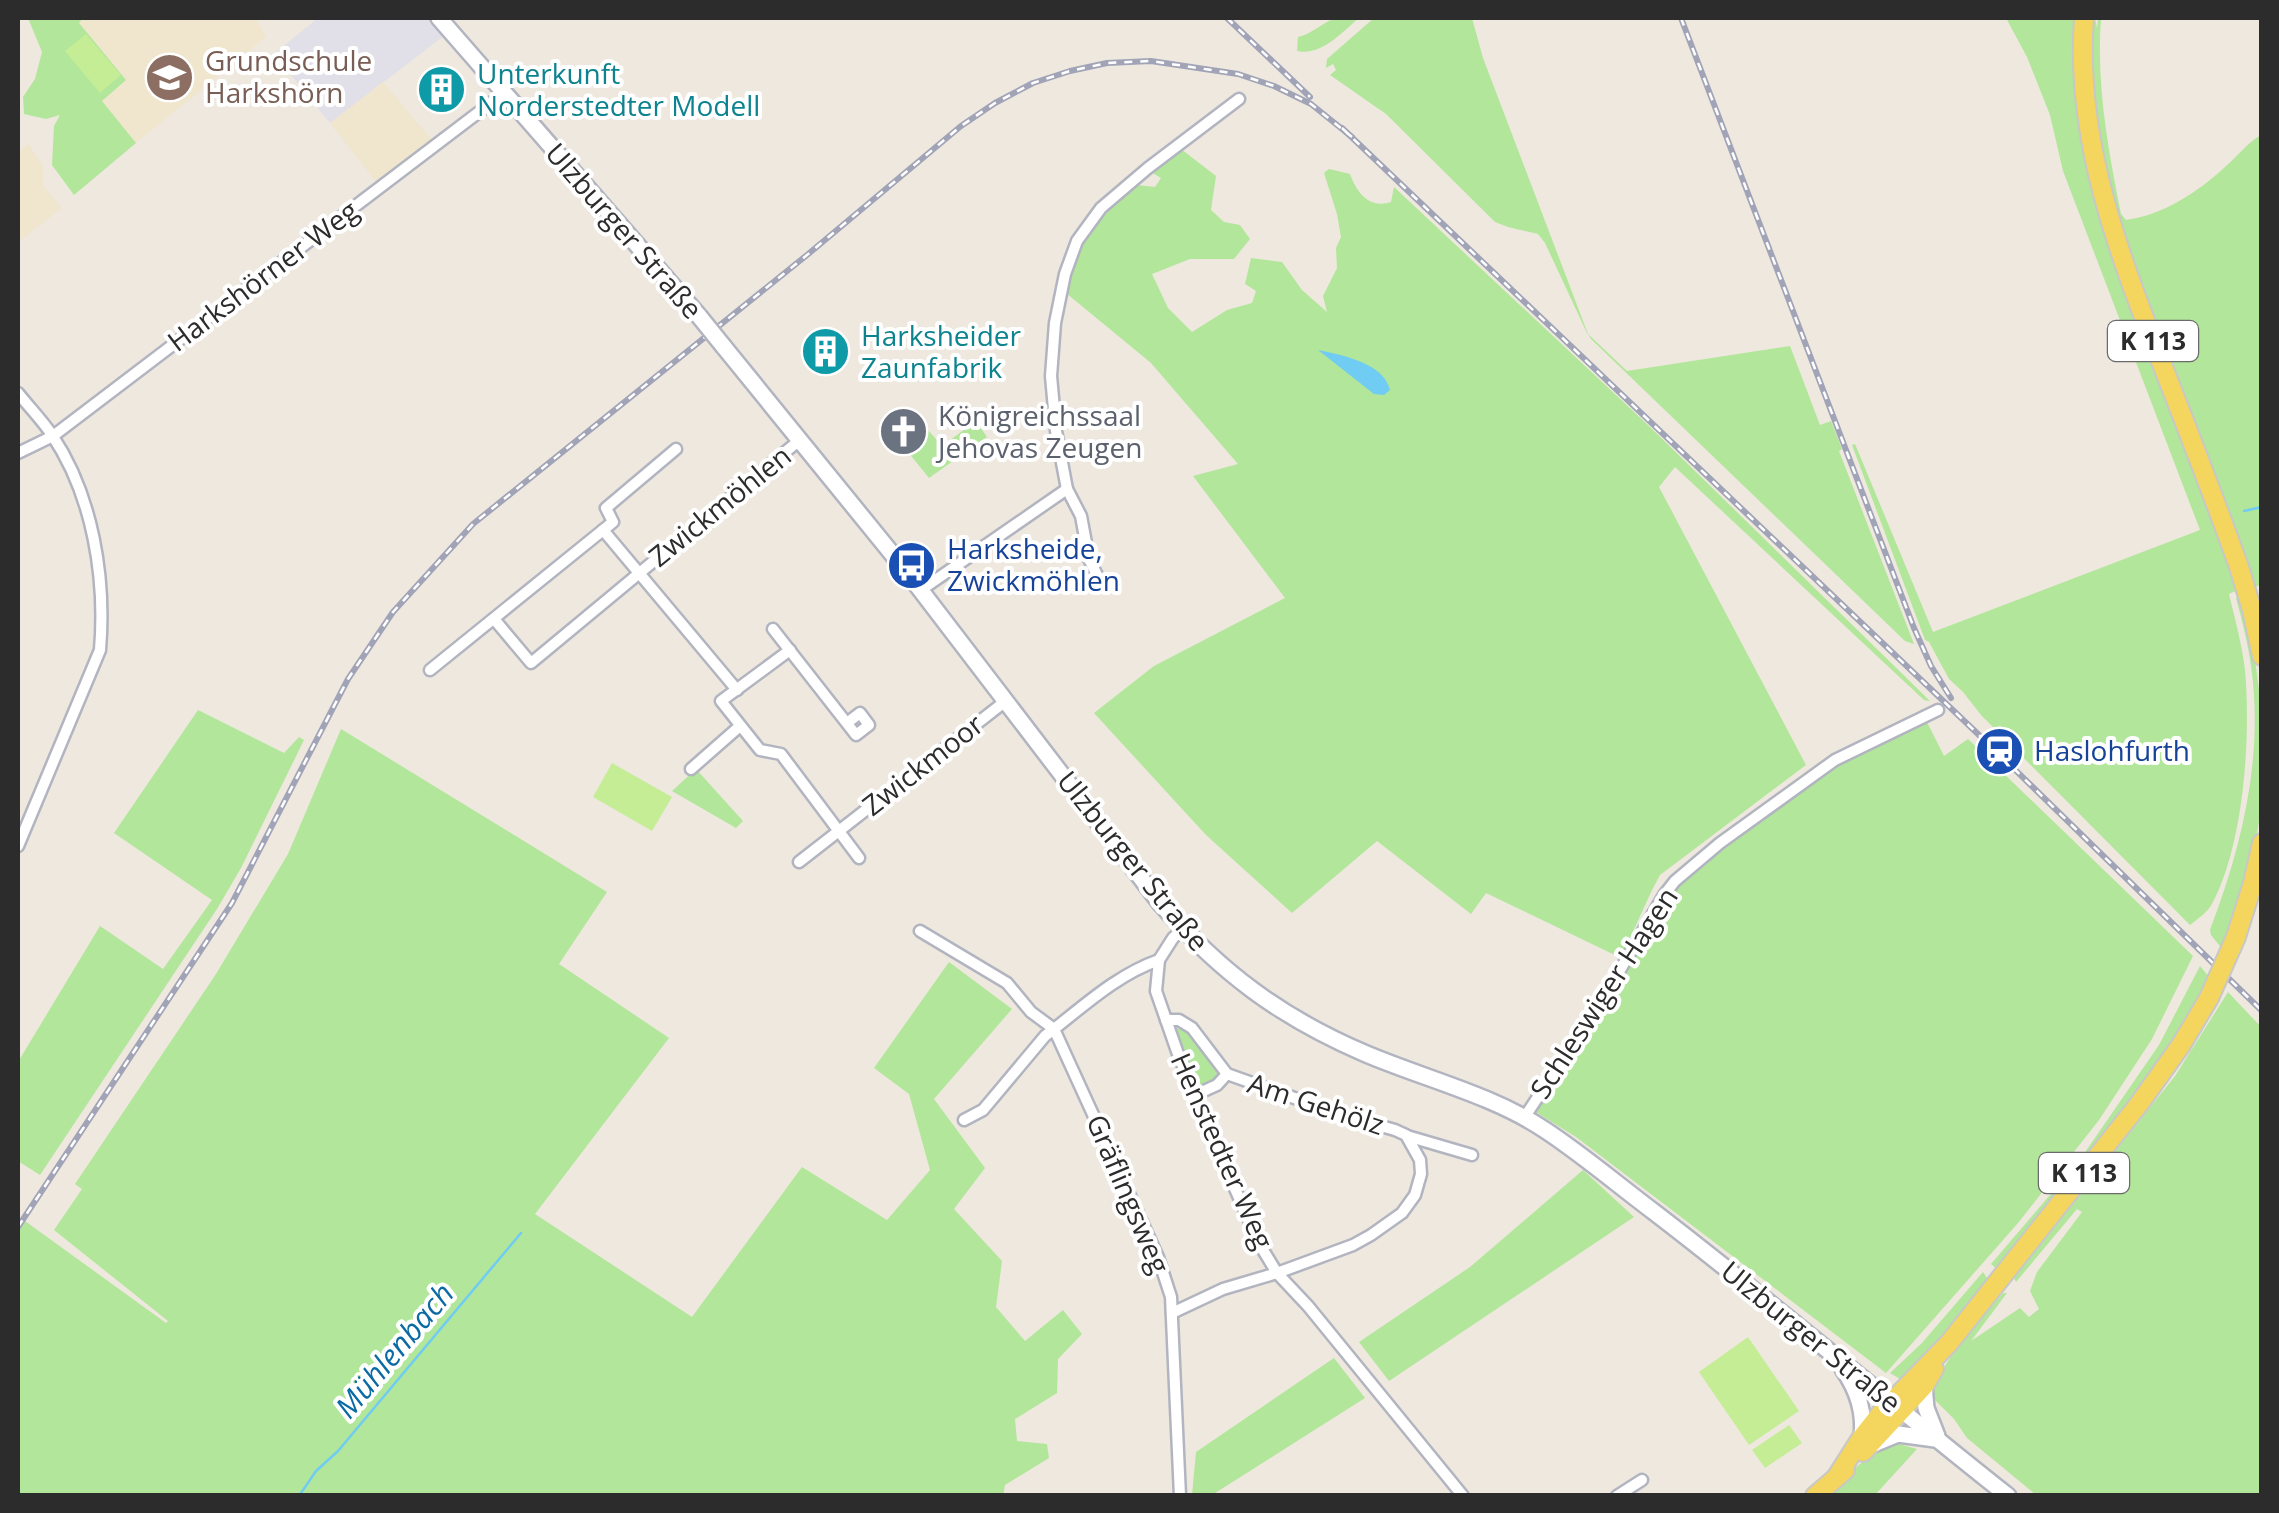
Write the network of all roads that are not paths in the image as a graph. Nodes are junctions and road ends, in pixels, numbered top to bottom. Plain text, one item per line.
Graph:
1 (439, 18) edge
2 (2084, 18) edge
3 (504, 93) junction
4 (1239, 100) dead end
5 (18, 393) edge
6 (53, 436) junction
7 (801, 439) junction
8 (676, 449) dead end
9 (18, 452) edge
10 (1068, 489) junction
11 (603, 530) junction
12 (638, 573) junction
13 (1100, 583) dead end
14 (921, 590) junction
15 (494, 619) junction
16 (773, 629) dead end
17 (790, 650) junction
18 (2262, 656) edge
19 (430, 670) dead end
20 (737, 690) junction
21 (1006, 700) junction
22 (1938, 710) dead end
23 (847, 723) dead end
24 (740, 726) junction
25 (690, 769) dead end
26 (839, 831) junction
27 (2262, 842) edge
28 (18, 846) edge
29 (859, 858) dead end
30 (800, 862) dead end
31 (1183, 930) junction
32 (920, 931) dead end
33 (1159, 960) junction
34 (1166, 1020) junction
35 (1054, 1029) junction
36 (1226, 1074) junction
37 (1195, 1094) junction
38 (1524, 1118) junction
39 (964, 1120) dead end
40 (1406, 1135) junction
41 (1437, 1144) junction
42 (1472, 1155) dead end
43 (1420, 1160) junction
44 (1278, 1274) junction
45 (1172, 1313) junction
46 (1949, 1342) junction
47 (1831, 1354) junction
48 (1924, 1386) junction
49 (1897, 1406) junction
50 (1939, 1440) junction
51 (1867, 1441) junction
52 (1642, 1480) dead end
53 (1180, 1496) edge
54 (1462, 1496) edge
55 (1617, 1496) edge
56 (1815, 1496) edge
57 (2008, 1496) edge

1 - 3 main road, Ulzburger Straße
2 - 18 main road, K 113
3 - 6 street, Harkshörner Weg
3 - 7 main road, Ulzburger Straße, bridge
4 - 10 street
5 - 6 street
6 - 9 street, Harkshörner Weg
6 - 28 street
7 - 12 street, Zwickmöhlen
7 - 14 main road, Ulzburger Straße
8 - 11 street, Zwickmöhlen
10 - 13 street
10 - 14 street
11 - 12 street, Zwickmöhlen
11 - 15 street, Zwickmöhlen
12 - 15 street, Zwickmöhlen
12 - 20 street
14 - 21 main road, Ulzburger Straße
15 - 19 street, Zwickmöhlen
16 - 17 street
17 - 20 street
17 - 23 street
20 - 24 street
21 - 26 street, Zwickmoor
21 - 31 main road, Ulzburger Straße
22 - 38 street, Schleswiger Hagen
24 - 25 street
24 - 26 street
26 - 29 street, Zwickmoor
26 - 30 street, Zwickmoor
27 - 46 main road, K 113, bridge
31 - 33 street
31 - 38 main road, Ulzburger Straße
32 - 35 street
33 - 34 street, Henstedter Weg
33 - 35 street
34 - 36 street, Am Gehölz
34 - 37 street, Henstedter Weg
35 - 39 street
35 - 45 street, Gräflingsweg
36 - 37 street, Am Gehölz
36 - 40 street, Am Gehölz
37 - 44 street, Henstedter Weg
38 - 47 main road, Ulzburger Straße
40 - 41 street, Am Gehölz
40 - 43 street, Am Gehölz
41 - 42 street, Am Gehölz
41 - 43 street
43 - 44 street
44 - 45 street
44 - 54 street, Henstedter Weg
45 - 53 street, Gräflingsweg
46 - 48 main road, K 113
46 - 49 main road, K 113
47 - 49 main road, Ulzburger Straße
47 - 51 main road
48 - 49 main road, K 113
48 - 50 main road
49 - 50 main road, Ulzburger Straße
49 - 51 main road
50 - 51 main road
50 - 57 main road, Ulzburger Straße
51 - 56 main road
52 - 55 street

